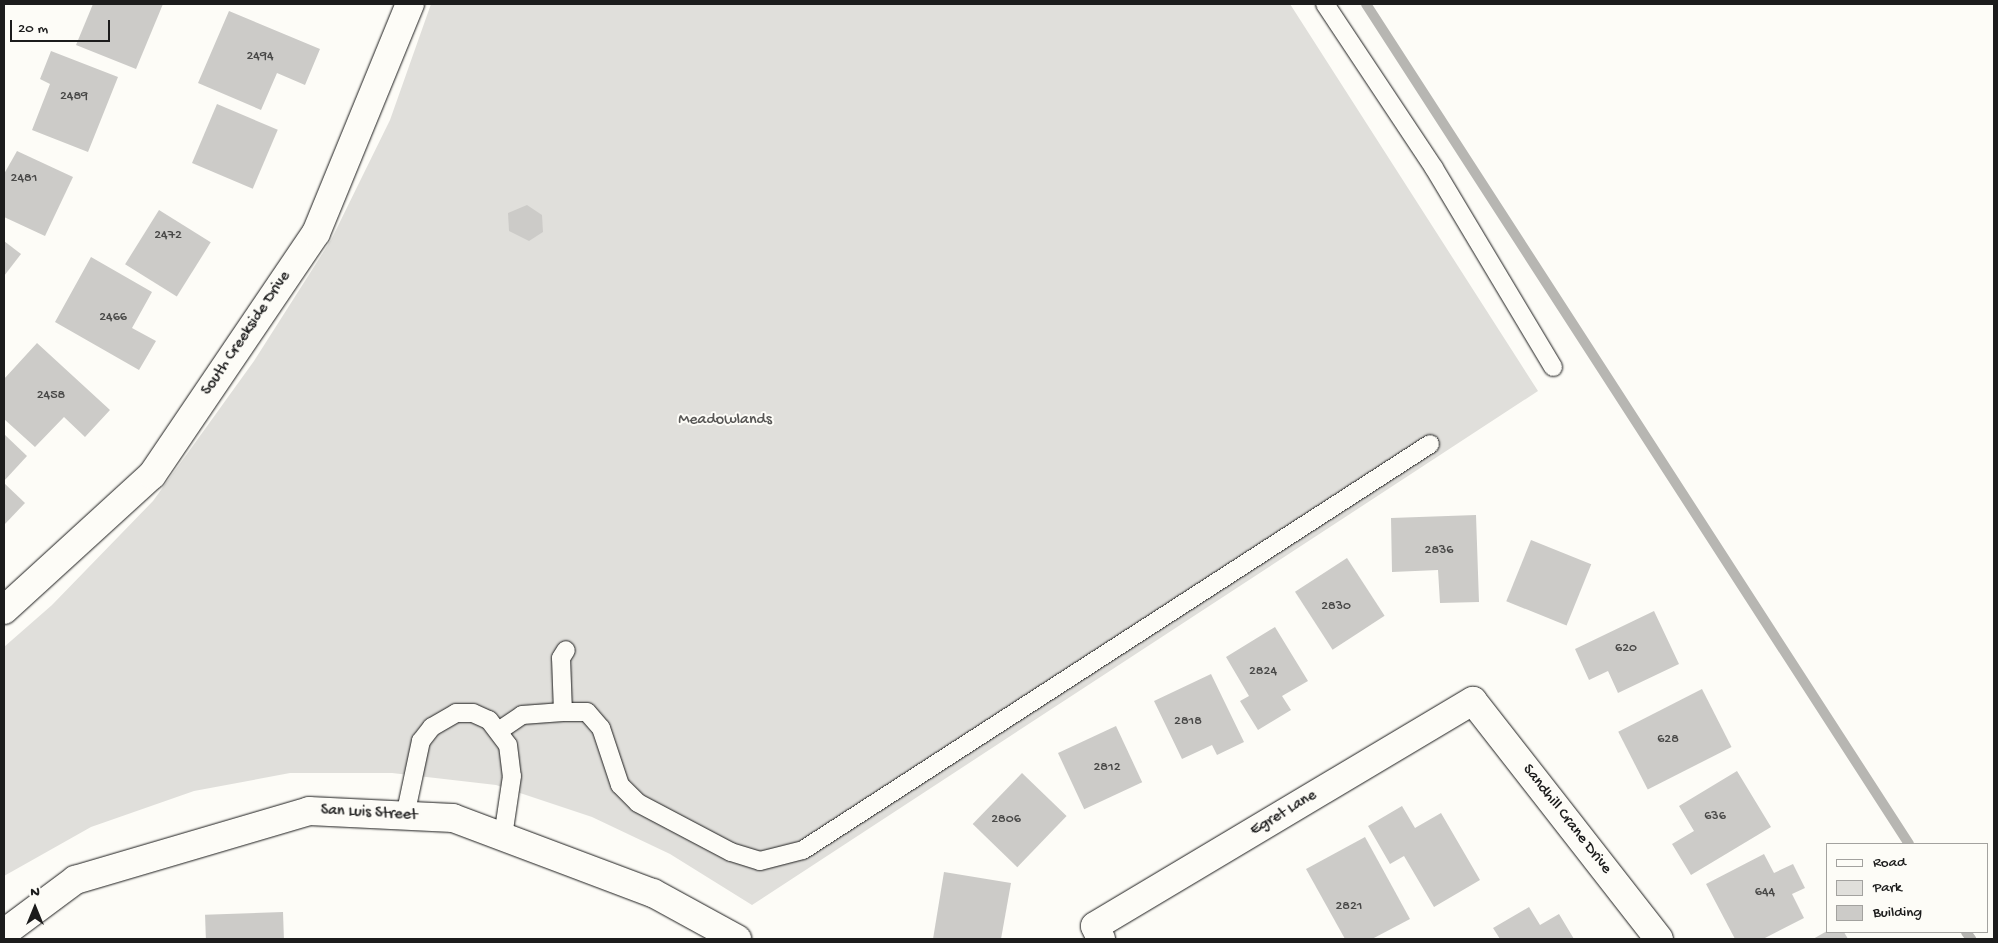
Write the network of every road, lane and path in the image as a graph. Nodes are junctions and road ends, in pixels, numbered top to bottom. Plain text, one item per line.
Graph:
1 (410, 4) edge
2 (1325, 4) edge
3 (1552, 368) dead end
4 (1430, 444) dead end
5 (4, 610) edge
6 (566, 650) dead end
7 (1473, 701) joint
8 (563, 712) junction
9 (500, 730) junction
10 (405, 816) junction
11 (503, 836) junction
12 (4, 933) edge
13 (1098, 933) edge
14 (737, 939) edge
15 (1660, 939) edge

1 - 5 street, South Creekside Drive
2 - 3 lane
4 - 8 lane
6 - 8 lane
7 - 13 street, Egret Lane
7 - 15 street, Sandhill Crane Drive
8 - 9 lane
9 - 10 lane
9 - 11 lane
10 - 11 street, San Luis Street
10 - 12 street, San Luis Street
11 - 14 street, San Luis Street

